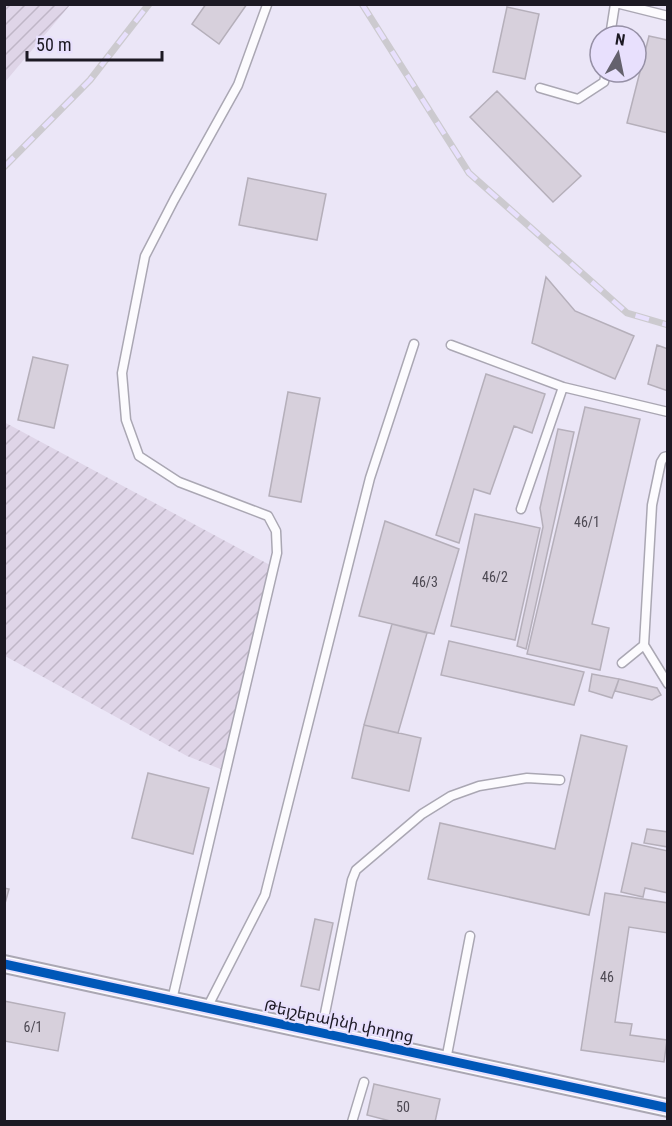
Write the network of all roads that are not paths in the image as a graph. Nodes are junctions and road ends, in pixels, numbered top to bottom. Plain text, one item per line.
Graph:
1 (615, 4) edge
2 (620, 4) edge
3 (267, 5) edge
4 (668, 16) edge
5 (612, 24) edge
6 (601, 84) edge
7 (540, 88) dead end
8 (414, 344) dead end
9 (451, 345) dead end
10 (563, 387) junction
11 (668, 412) edge
12 (668, 456) edge
13 (521, 509) dead end
14 (644, 645) junction
15 (622, 663) dead end
16 (668, 684) edge
17 (560, 780) dead end
18 (470, 936) dead end
19 (4, 964) edge
20 (172, 1000) junction
21 (207, 1008) junction
22 (321, 1033) junction
23 (446, 1060) junction
24 (364, 1082) dead end
25 (668, 1108) edge
26 (352, 1122) edge

1 - 5 lane
2 - 4 lane
3 - 20 lane
6 - 7 lane
8 - 21 lane
9 - 10 lane
10 - 11 lane
10 - 13 lane
12 - 14 lane
14 - 15 lane
14 - 16 lane
17 - 22 lane
18 - 23 lane
19 - 20 street, Թեյշեբաինի փողոց
20 - 21 street, Թեյշեբաինի փողոց
21 - 22 street, Թեյշեբաինի փողոց
22 - 23 street, Թեյշեբաինի փողոց
23 - 25 street, Թեյշեբաինի փողոց
24 - 26 lane

